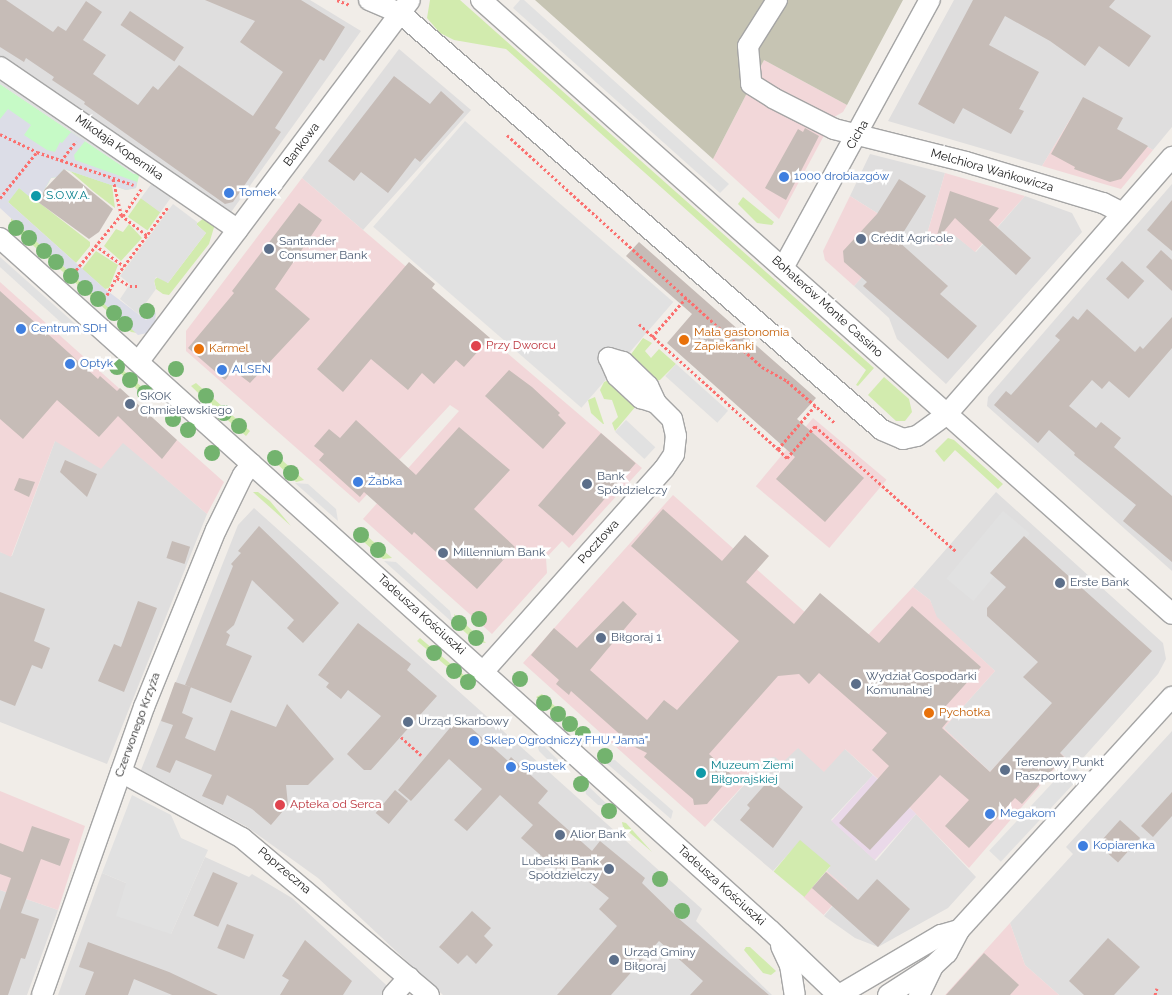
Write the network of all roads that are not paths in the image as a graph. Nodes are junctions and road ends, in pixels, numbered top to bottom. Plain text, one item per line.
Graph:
1 (369, 0) edge
2 (481, 0) edge
3 (777, 0) edge
4 (930, 0) edge
5 (405, 7) edge
6 (0, 67) edge
7 (858, 135) junction
8 (1172, 158) edge
9 (1123, 213) junction
10 (238, 230) junction
11 (0, 238) edge
12 (783, 268) junction
13 (139, 361) junction
14 (656, 403) dead end
15 (947, 414) junction
16 (252, 464) junction
17 (1172, 614) edge
18 (483, 672) junction
19 (1172, 696) edge
20 (121, 772) junction
21 (959, 930) junction
22 (777, 937) junction
23 (934, 966) junction
24 (409, 977) junction
25 (42, 995) edge
26 (393, 995) edge
27 (429, 995) edge
28 (795, 995) edge
29 (839, 995) edge
30 (888, 995) edge
31 (919, 995) edge

1 - 5 street
2 - 12 street, Bohaterów Monte Cassino
3 - 7 street, Melchiora Wańkowicza
4 - 7 street, Cicha
5 - 10 street, Bankowa
5 - 15 street
6 - 10 street, Mikołaja Kopernika
7 - 9 street, Melchiora Wańkowicza
7 - 12 street, Cicha
8 - 9 street
9 - 15 street
10 - 13 street, Bankowa
11 - 13 street, Tadeusza Kościuszki
12 - 15 street, Bohaterów Monte Cassino
13 - 16 street, Tadeusza Kościuszki
14 - 18 street, Pocztowa
15 - 17 street, Bohaterów Monte Cassino
16 - 18 street, Tadeusza Kościuszki
16 - 20 street, Czerwonego Krzyża
18 - 22 street, Tadeusza Kościuszki
19 - 21 street
20 - 24 street, Poprzeczna
20 - 25 street, Czerwonego Krzyża
21 - 23 street
21 - 29 street
22 - 28 street
22 - 29 street, Tadeusza Kościuszki
23 - 30 street
23 - 31 street
24 - 26 street
24 - 27 street, Poprzeczna

